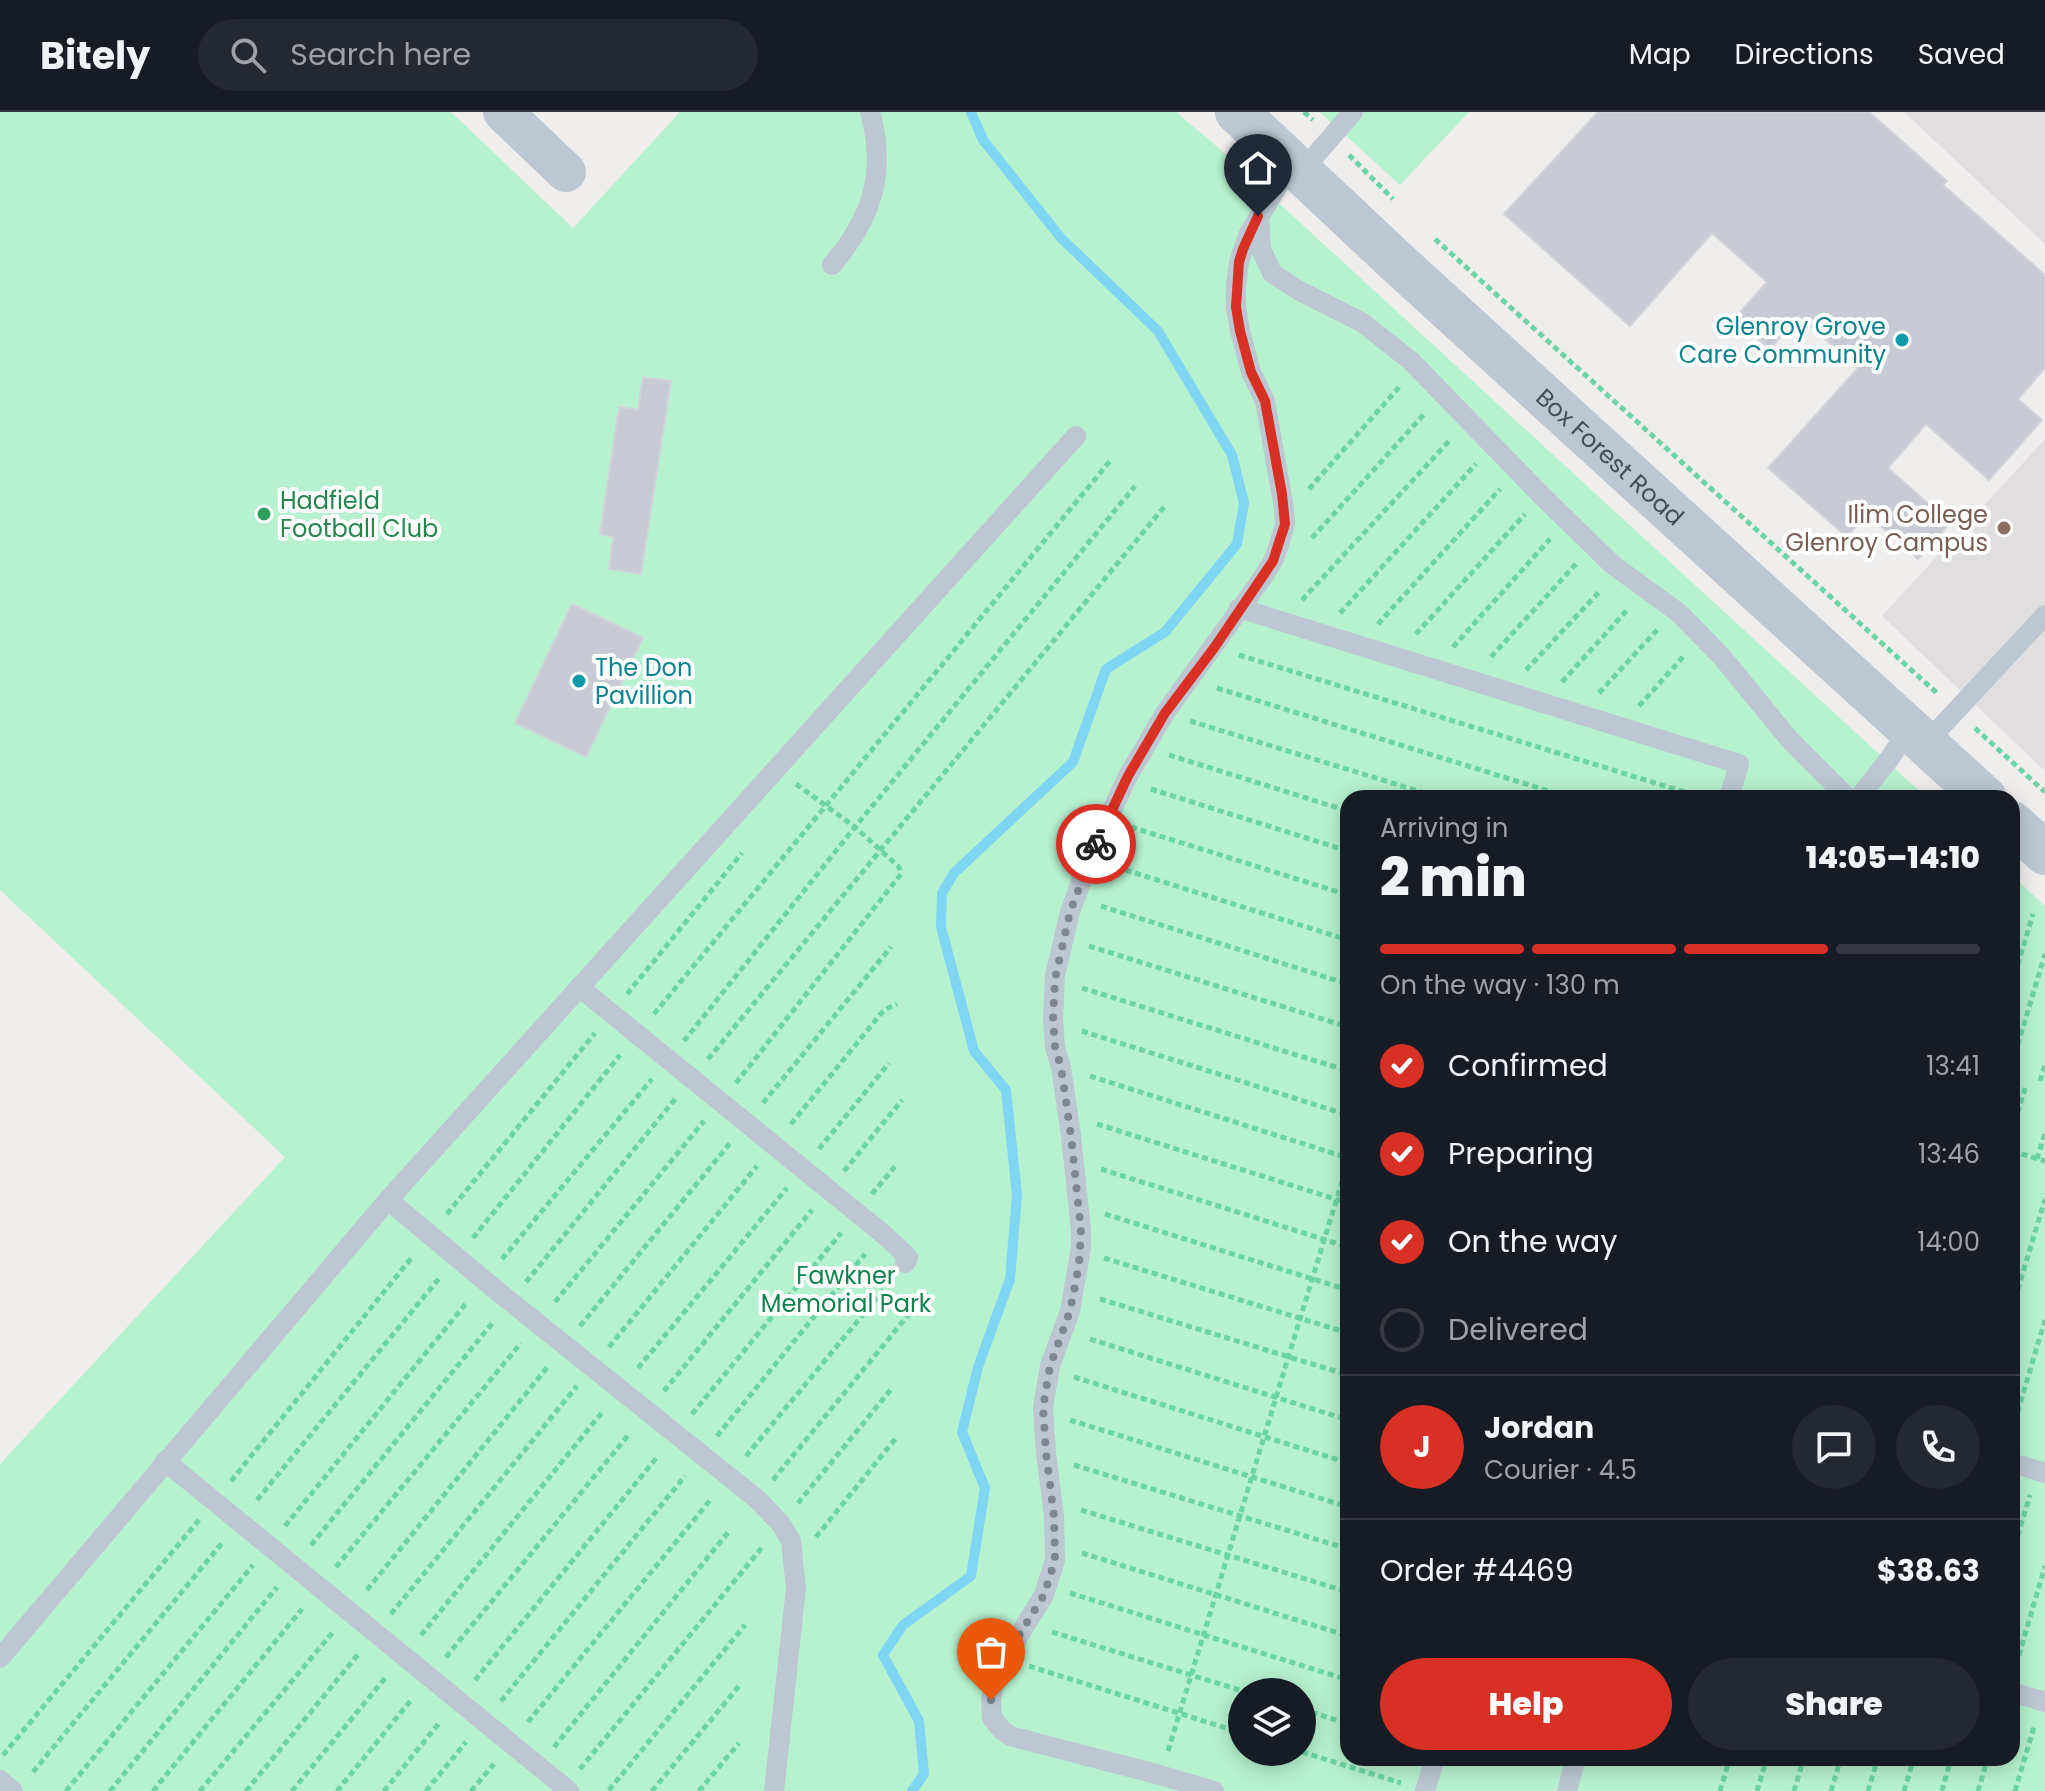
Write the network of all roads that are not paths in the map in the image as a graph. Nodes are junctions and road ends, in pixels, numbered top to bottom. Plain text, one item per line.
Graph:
1 (503, 112) edge
2 (870, 112) edge
3 (1237, 112) edge
4 (1353, 112) edge
5 (1297, 168) junction
6 (566, 172) dead end
7 (1258, 216) junction
8 (832, 265) dead end
9 (1076, 436) dead end
10 (1239, 608) junction
11 (2045, 615) edge
12 (1917, 736) junction
13 (1731, 790) edge
14 (1845, 790) edge
15 (1860, 790) edge
16 (1976, 790) edge
17 (2020, 830) edge
18 (2045, 853) edge
19 (579, 987) junction
20 (388, 1200) junction
21 (905, 1263) road end
22 (165, 1461) junction
23 (2020, 1465) edge
24 (2041, 1472) edge
25 (0, 1658) edge
26 (2020, 1694) edge
27 (2044, 1701) edge
28 (1433, 1766) edge
29 (1574, 1766) edge
30 (0, 1780) edge
31 (20, 1785) edge
32 (567, 1789) edge
33 (774, 1791) edge
34 (1214, 1791) edge
35 (1425, 1791) edge
36 (1567, 1791) edge

1 - 6 street
2 - 8 lane
3 - 5 street, Box Forest Road
4 - 5 lane
5 - 7 lane
5 - 12 street, Box Forest Road
7 - 10 lane
7 - 14 lane
9 - 19 lane
10 - 13 lane
10 - 34 lane
11 - 12 lane
12 - 15 lane
12 - 16 street, Box Forest Road
17 - 18 street
19 - 20 lane
19 - 21 lane
20 - 22 lane
20 - 33 lane
22 - 25 lane
22 - 32 lane
23 - 24 lane
26 - 27 lane
28 - 35 lane
29 - 36 lane
30 - 31 lane

